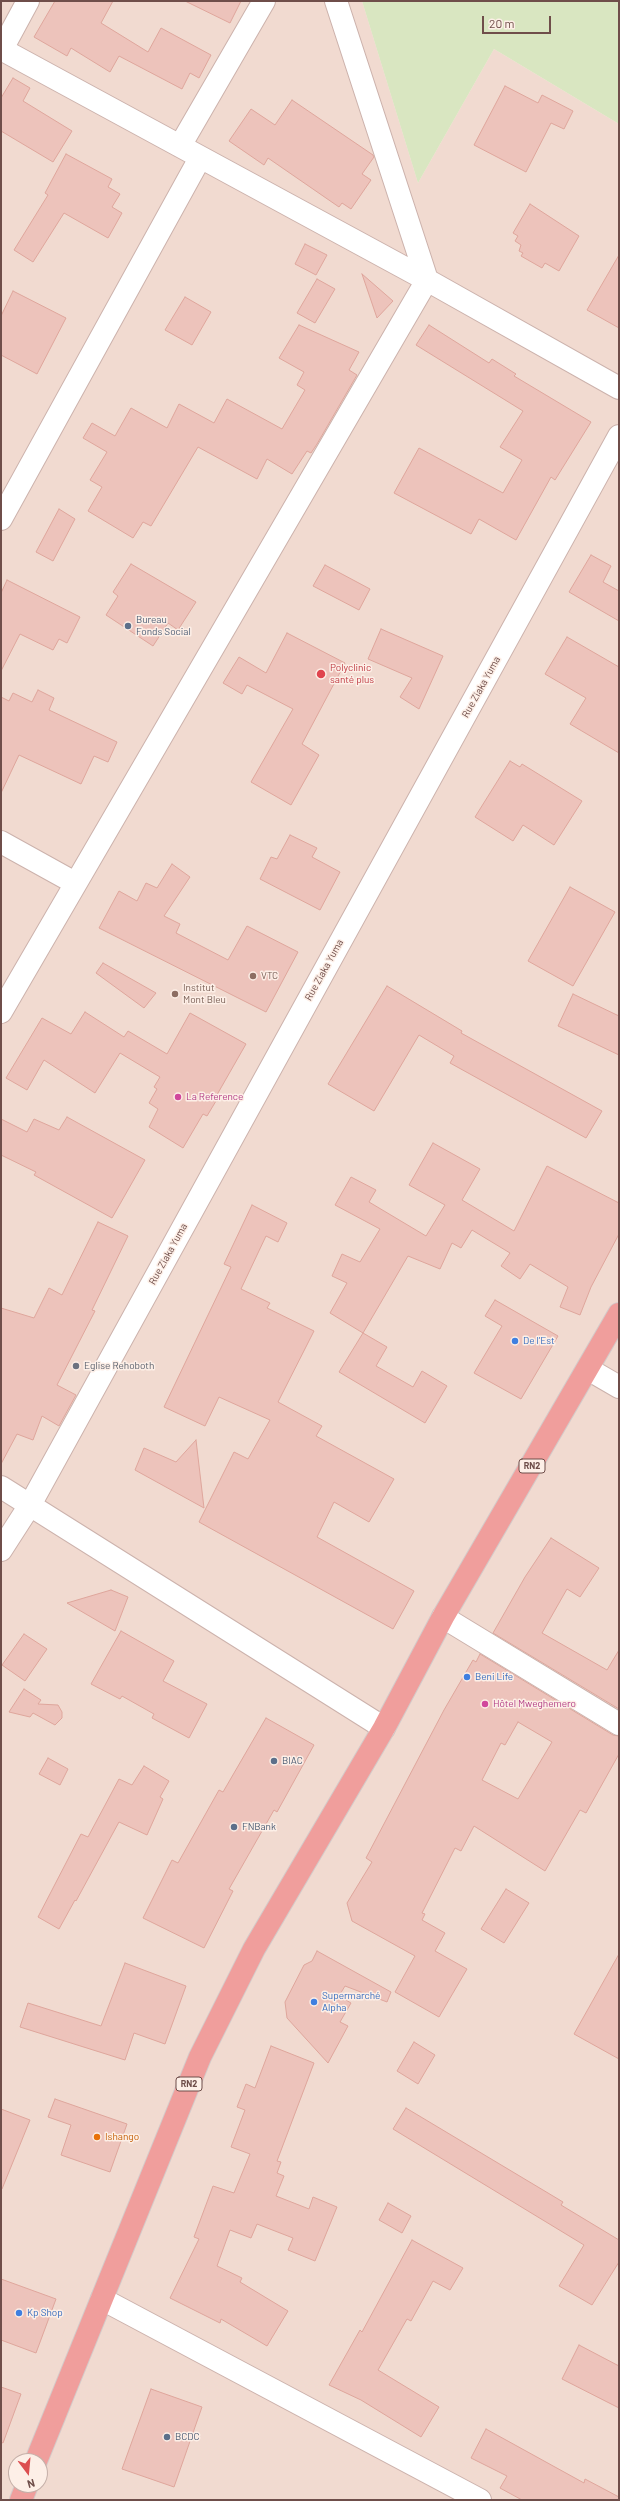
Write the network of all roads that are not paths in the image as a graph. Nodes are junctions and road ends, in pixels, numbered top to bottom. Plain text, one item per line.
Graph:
1 (28, 1) edge
2 (264, 1) edge
3 (336, 1) edge
4 (1, 50) edge
5 (180, 146) junction
6 (200, 158) junction
7 (427, 280) junction
8 (619, 388) edge
9 (619, 436) edge
10 (1, 519) edge
11 (1, 842) edge
12 (75, 883) junction
13 (1, 1012) edge
14 (619, 1314) edge
15 (588, 1370) junction
16 (619, 1387) edge
17 (1, 1487) edge
18 (30, 1505) junction
19 (1, 1550) edge
20 (443, 1617) junction
21 (619, 1724) edge
22 (384, 1728) junction
23 (102, 2299) junction
24 (39, 2453) edge
25 (480, 2500) edge

1 - 4 street
2 - 5 street
3 - 7 street
4 - 5 street
5 - 6 street
6 - 7 street
6 - 10 street
7 - 8 street
7 - 12 street
9 - 18 street, Rue Ziaka Yuma
11 - 12 street
12 - 13 street
14 - 15 highway, RN2
15 - 16 street
15 - 20 highway, RN2
17 - 18 street
18 - 19 street, Rue Ziaka Yuma
18 - 22 street
20 - 21 street
20 - 22 highway, RN2
22 - 23 highway, RN2
23 - 24 highway, RN2
23 - 25 street

